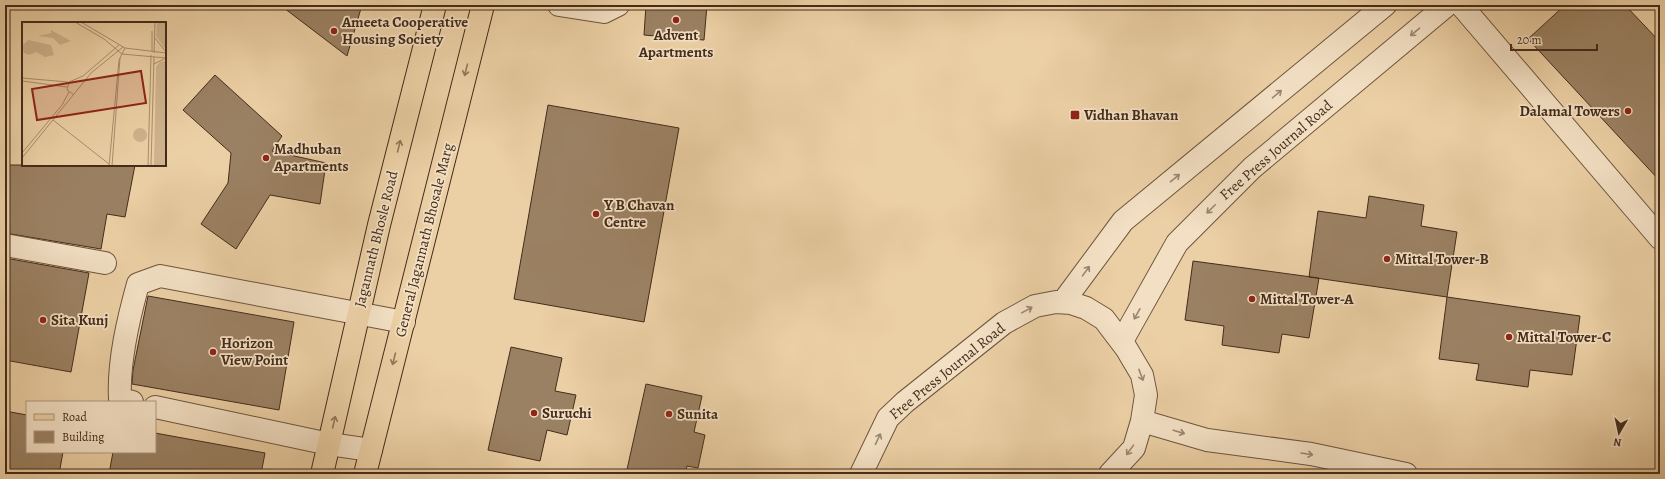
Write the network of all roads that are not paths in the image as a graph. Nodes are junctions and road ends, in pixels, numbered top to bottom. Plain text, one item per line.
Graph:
1 (435, 5) edge
2 (483, 5) edge
3 (559, 5) edge
4 (618, 5) edge
5 (1384, 5) edge
6 (1447, 5) edge
7 (1461, 5) edge
8 (1660, 238) edge
9 (5, 245) edge
10 (105, 262) dead end
11 (1063, 302) junction
12 (358, 313) junction
13 (404, 322) junction
14 (1122, 341) junction
15 (128, 401) edge
16 (156, 407) edge
17 (1142, 422) junction
18 (329, 444) junction
19 (371, 450) junction
20 (322, 474) edge
21 (365, 474) edge
22 (861, 474) edge
23 (1110, 474) edge
24 (1406, 474) edge

12 -> 1 main road, Jagannath Bhosle Road
2 -> 13 main road, General Jagannath Bhosale Marg
3 - 4 street
11 -> 5 street
6 -> 14 street, Free Press Journal Road
7 - 8 street
9 - 10 street
11 - 14 street, Free Press Journal Road
22 -> 11 street, Free Press Journal Road
12 - 13 street
12 - 15 street
18 -> 12 main road, Jagannath Bhosle Road
13 -> 19 main road, General Jagannath Bhosale Marg
14 -> 17 street, Free Press Journal Road
16 - 18 street
17 -> 23 street, Free Press Journal Road
17 -> 24 street
18 - 19 street
18 - 20 main road, Jagannath Bhosle Road
19 - 21 main road, General Jagannath Bhosale Marg

